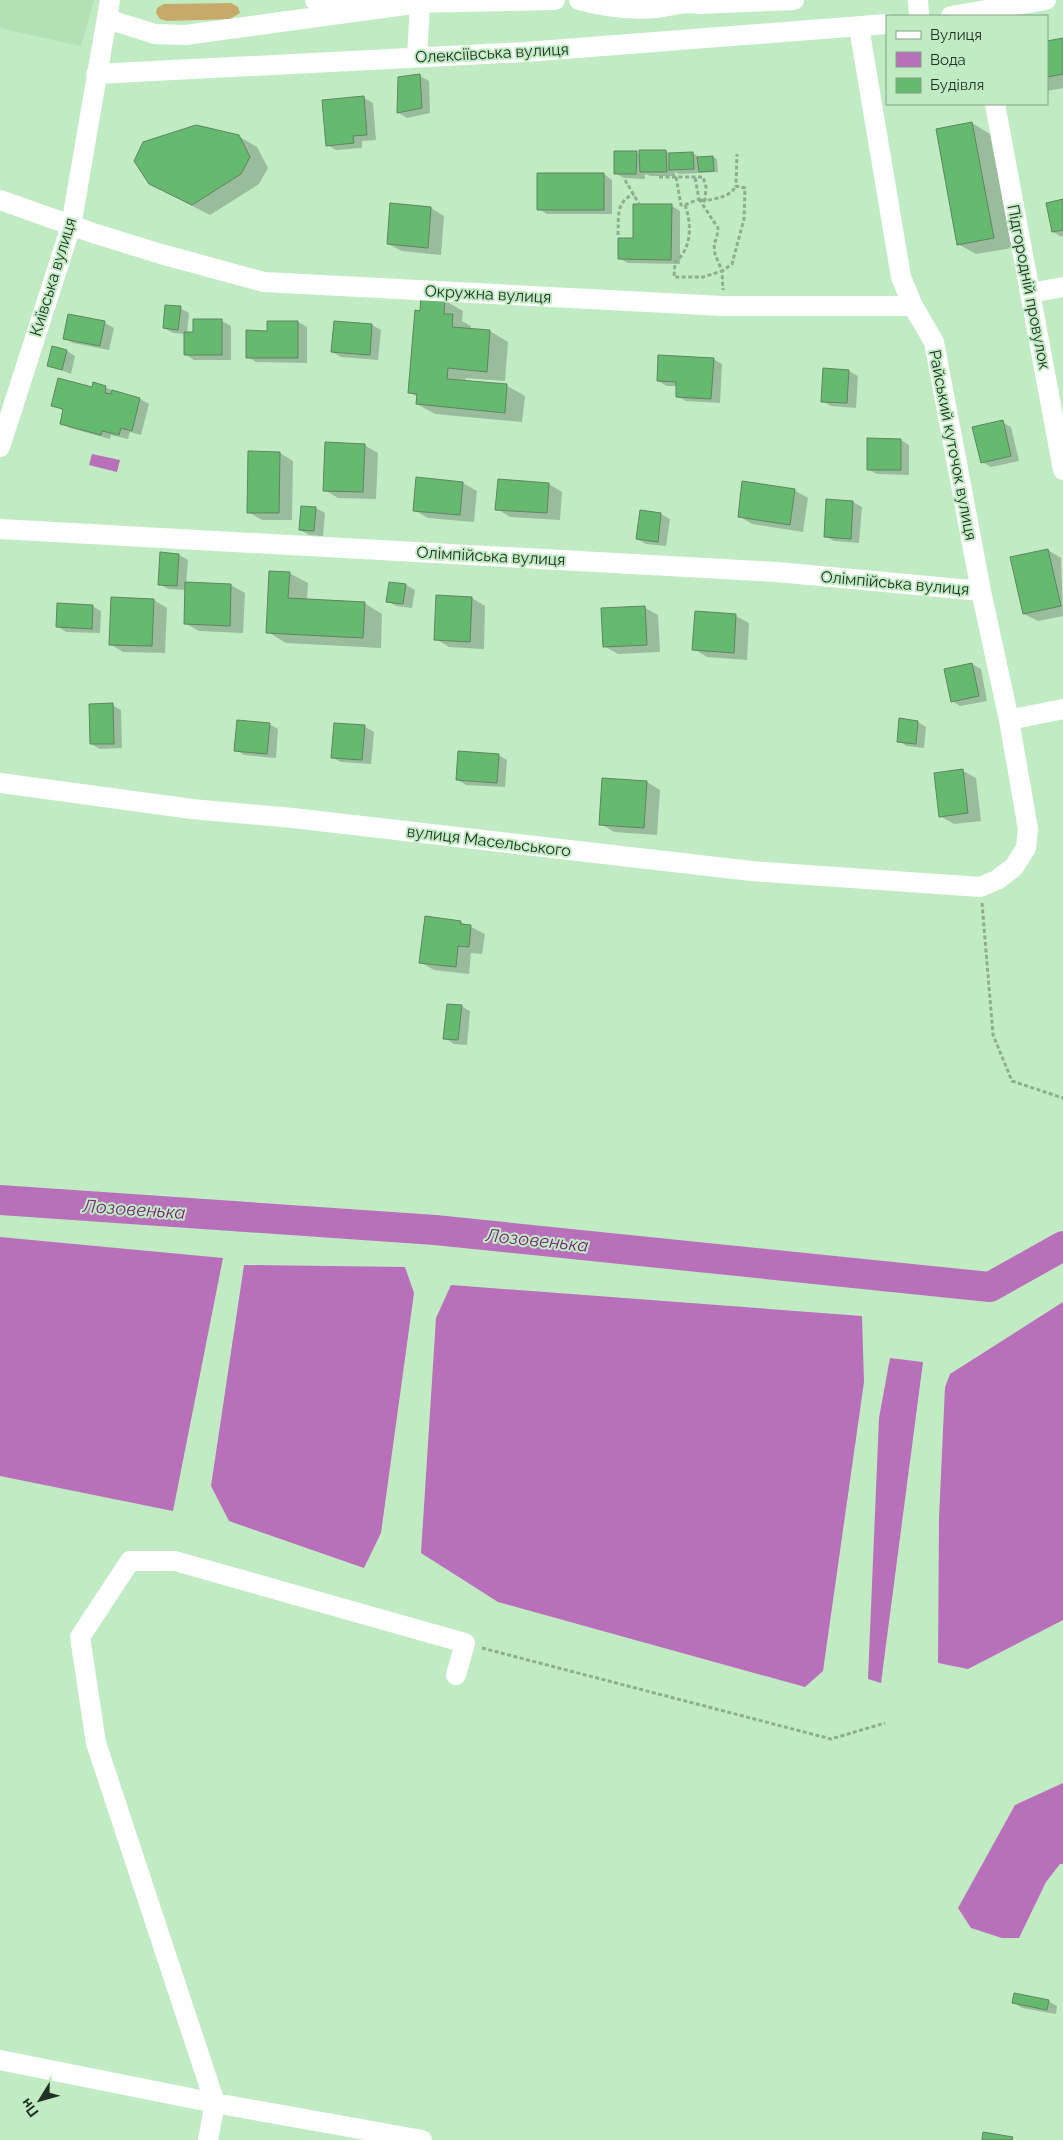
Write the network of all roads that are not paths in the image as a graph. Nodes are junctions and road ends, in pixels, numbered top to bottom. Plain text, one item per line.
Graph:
1 (315, 0) edge
2 (555, 0) edge
3 (580, 0) edge
4 (794, 0) edge
5 (918, 0) edge
6 (1046, 0) edge
7 (420, 3) junction
8 (108, 10) edge
9 (919, 15) edge
10 (978, 15) edge
11 (886, 24) edge
12 (859, 28) junction
13 (417, 57) junction
14 (96, 74) junction
15 (995, 105) edge
16 (0, 200) edge
17 (71, 226) junction
18 (1063, 287) edge
19 (1030, 293) junction
20 (913, 306) junction
21 (0, 447) edge
22 (1063, 470) edge
23 (0, 529) edge
24 (981, 591) junction
25 (1063, 709) edge
26 (1009, 720) junction
27 (0, 783) edge
28 (980, 887) joint
29 (456, 1676) dead end
30 (0, 2060) edge
31 (214, 2103) junction
32 (208, 2140) edge
33 (422, 2140) edge

1 - 7 street
2 - 7 street
3 - 4 street
5 - 9 street
6 - 10 street
7 - 8 street
7 - 13 street
8 - 14 street, Київська вулиця
11 - 12 street, Олексіївська вулиця
12 - 13 street, Олексіївська вулиця
12 - 20 street, Райський куточок вулиця
13 - 14 street, Олексіївська вулиця
14 - 17 street, Київська вулиця
15 - 19 street, Підгородній провулок
16 - 17 street, Окружна вулиця
17 - 20 street, Окружна вулиця
17 - 21 street, Київська вулиця
18 - 19 street
19 - 22 street, Підгородній провулок
20 - 24 street, Райський куточок вулиця
23 - 24 street, Олімпійська вулиця
24 - 26 street, Райський куточок вулиця
25 - 26 street
26 - 28 street, Райський куточок вулиця
27 - 28 street, вулиця Масельського
29 - 31 street
30 - 31 street
31 - 32 street
31 - 33 street

